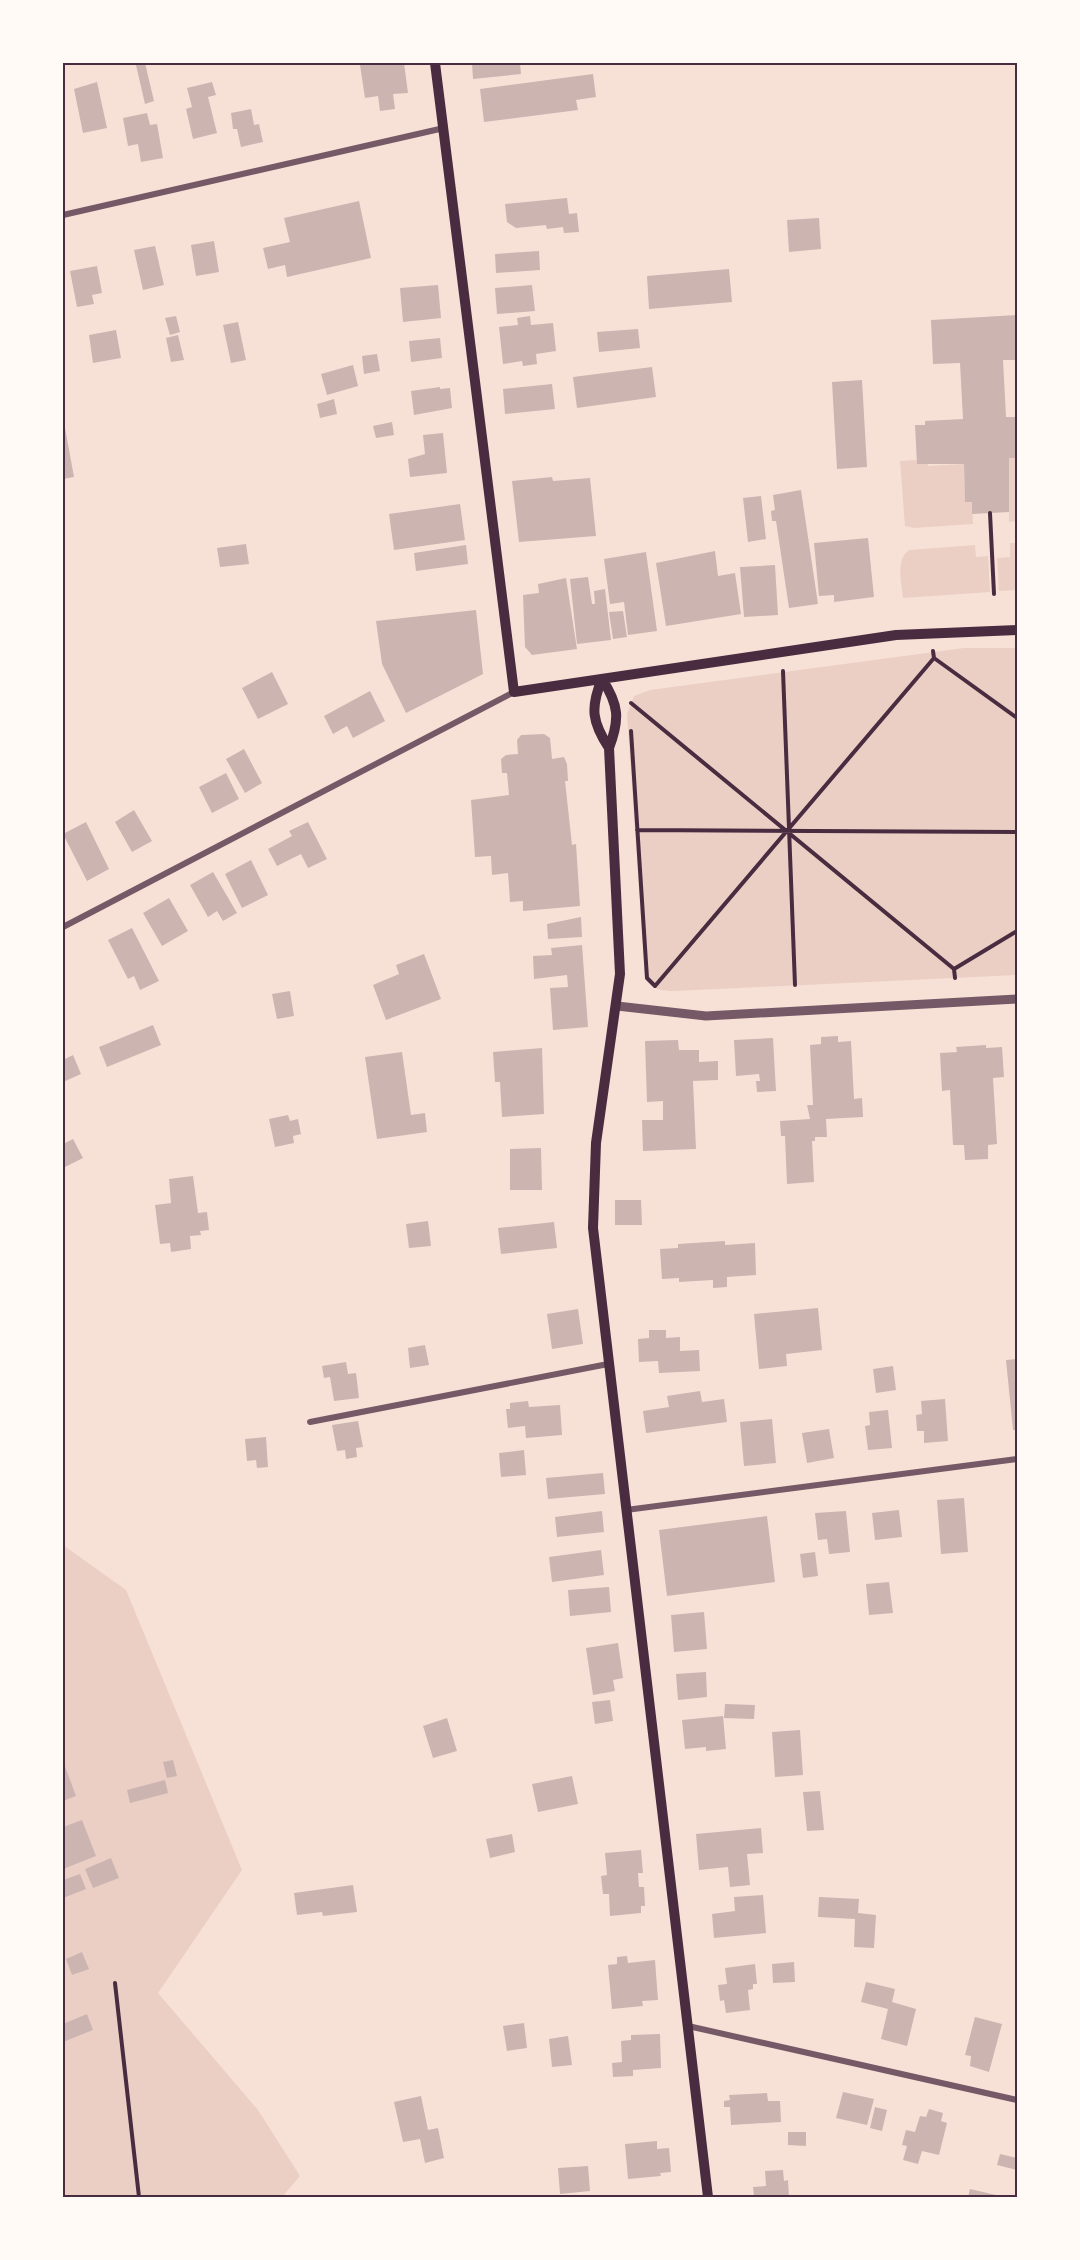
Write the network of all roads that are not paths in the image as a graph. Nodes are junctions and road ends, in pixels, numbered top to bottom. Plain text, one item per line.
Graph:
1 (435, 63) edge
2 (444, 128) junction
3 (63, 215) edge
4 (1017, 630) edge
5 (602, 679) junction
6 (514, 692) junction
7 (609, 748) junction
8 (63, 927) edge
9 (1017, 999) edge
10 (617, 1005) junction
11 (608, 1364) junction
12 (310, 1422) dead end
13 (1017, 1459) edge
14 (626, 1510) junction
15 (688, 2026) junction
16 (1017, 2100) edge
17 (708, 2197) edge

1 - 2 main road
2 - 3 street
2 - 6 main road
4 - 5 main road
5 - 6 main road
5 - 7 main road
5 - 7 main road
6 - 8 street
7 - 10 main road
9 - 10 street
10 - 11 main road
11 - 12 street
11 - 14 main road
13 - 14 street
14 - 15 main road
15 - 16 street
15 - 17 main road

